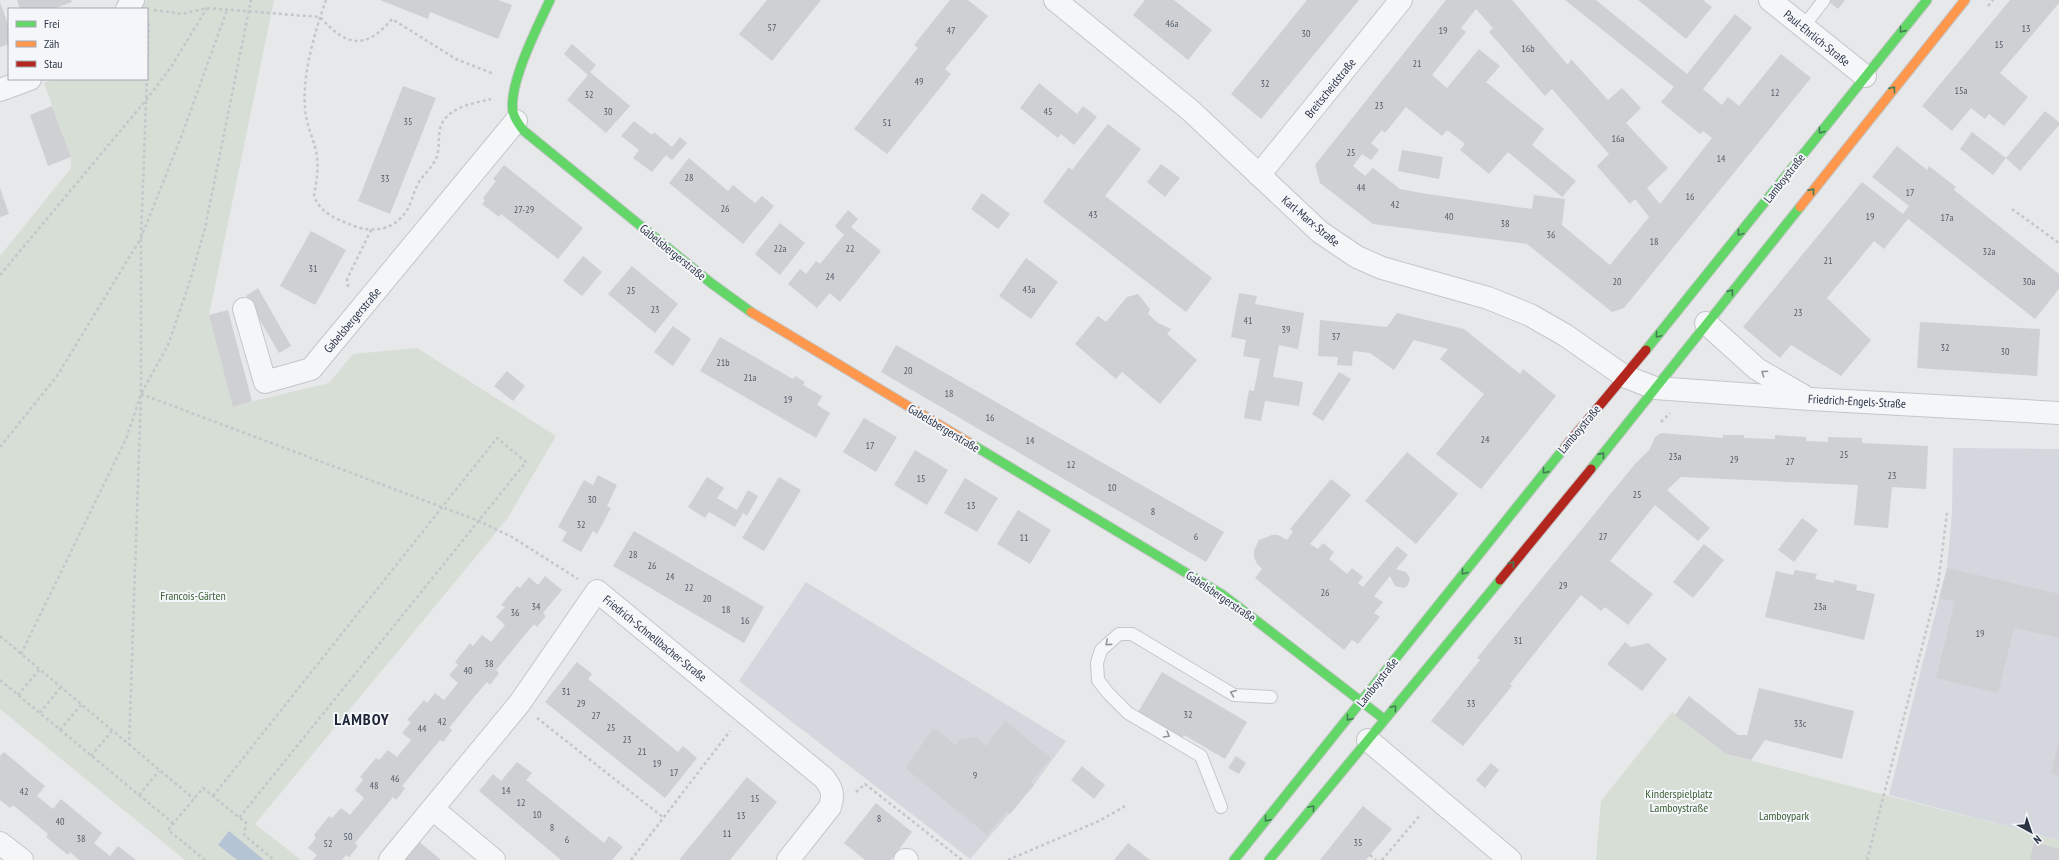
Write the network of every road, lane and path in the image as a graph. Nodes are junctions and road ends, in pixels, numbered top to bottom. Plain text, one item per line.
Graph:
1 (251, 0) edge
2 (326, 0) edge
3 (550, 0) edge
4 (1055, 0) edge
5 (1401, 0) edge
6 (1770, 0) edge
7 (1824, 0) edge
8 (1965, 0) edge
9 (1921, 2) edge
10 (141, 5) edge
11 (130, 8) edge
12 (207, 8) junction
13 (227, 10) junction
14 (249, 10) junction
15 (149, 17) dead end
16 (320, 17) junction
17 (1803, 27) junction
18 (148, 58) edge
19 (1865, 76) junction
20 (27, 80) edge
21 (147, 80) edge
22 (517, 82) junction
23 (0, 90) edge
24 (147, 99) junction
25 (514, 110) junction
26 (1259, 175) junction
27 (2012, 209) dead end
28 (371, 230) junction
29 (141, 238) junction
30 (2059, 243) edge
31 (0, 275) edge
32 (244, 310) dead end
33 (359, 312) junction
34 (1706, 323) junction
35 (1624, 376) junction
36 (1655, 388) junction
37 (141, 394) junction
38 (1810, 399) junction
39 (2059, 413) edge
40 (0, 447) edge
41 (442, 507) junction
42 (1947, 513) dead end
43 (479, 521) junction
44 (596, 591) junction
45 (0, 636) edge
46 (21, 654) junction
47 (39, 670) junction
48 (0, 680) edge
49 (60, 688) junction
50 (18, 695) junction
51 (1271, 697) dead end
52 (1362, 702) junction
53 (519, 704) junction
54 (81, 705) junction
55 (745, 711) junction
56 (40, 713) junction
57 (1384, 719) junction
58 (60, 730) junction
59 (112, 731) junction
60 (1368, 740) junction
61 (129, 746) junction
62 (91, 756) junction
63 (159, 771) junction
64 (139, 795) junction
65 (213, 796) junction
66 (833, 797) junction
67 (1435, 797) junction
68 (194, 799) junction
69 (1127, 805) dead end
70 (1221, 807) dead end
71 (433, 809) junction
72 (239, 818) junction
73 (664, 818) junction
74 (174, 824) junction
75 (0, 843) edge
76 (1370, 855) dead end
77 (22, 860) edge
78 (205, 860) edge
79 (274, 860) edge
80 (390, 860) edge
81 (494, 860) edge
82 (631, 860) edge
83 (788, 860) edge
84 (962, 860) edge
85 (1008, 860) edge
86 (1234, 860) edge
87 (1269, 860) edge
88 (1376, 860) edge
89 (1382, 860) edge
90 (1510, 860) edge
91 (1867, 860) edge

1 - 14 path
2 - 16 path
3 - 22 main road, Gabelsbergerstraße
4 - 26 street, Karl-Marx-Straße
5 - 26 street, Breitscheidstraße
6 - 17 street, Paul-Ehrlich-Straße
7 - 17 lane
34 -> 8 main road
9 -> 19 main road, Lamboystraße
10 - 11 street
10 - 12 path
12 - 13 path
12 - 24 path
13 - 14 path
13 - 29 path
14 - 16 path
14 - 37 path
15 - 18 path
16 - 22 path
16 - 28 path
17 - 19 street, Paul-Ehrlich-Straße
19 -> 35 main road, Lamboystraße
20 - 23 street
21 - 24 path
22 - 25 main road, Gabelsbergerstraße
24 - 29 path
24 - 31 path
25 - 28 path
25 - 33 street, Gabelsbergerstraße
25 - 52 main road, Gabelsbergerstraße
26 - 35 street, Karl-Marx-Straße
27 - 30 path
28 - 33 path
29 - 37 path
29 - 40 path
32 - 33 street, Gabelsbergerstraße
34 - 36 main road
38 -> 34 street
35 - 36 street, Karl-Marx-Straße
35 -> 52 main road, Lamboystraße
36 - 38 street, Friedrich-Engels-Straße
57 -> 36 main road
37 - 41 path
37 - 46 path
37 - 61 path
38 - 39 street, Friedrich-Engels-Straße
41 - 43 path
41 - 43 path
41 - 65 path
42 - 91 path
43 - 44 path
43 - 72 path
44 - 53 street, Friedrich-Schnellbacher-Straße
44 - 55 street, Friedrich-Schnellbacher-Straße
45 - 46 path
46 - 47 path
47 - 49 path
47 - 50 path
48 - 50 path
49 - 54 path
49 - 56 path
50 - 56 path
51 -> 70 lane
52 - 57 main road, Gabelsbergerstraße
52 -> 86 main road, Lamboystraße
53 - 71 street, Friedrich-Schnellbacher-Straße
53 - 73 path
54 - 58 path
54 - 59 path
55 - 66 street, Friedrich-Schnellbacher-Straße
55 - 73 path
56 - 58 path
57 - 60 main road
58 - 62 path
59 - 61 path
59 - 62 path
60 - 67 street
87 -> 60 main road
61 - 63 path
62 - 64 path
63 - 64 path
63 - 68 path
64 - 74 path
65 - 68 path
65 - 72 path
66 - 83 street
66 - 84 path
67 - 89 path
67 - 90 street
68 - 74 path
69 - 85 path
71 - 80 street, Friedrich-Schnellbacher-Straße
71 - 81 street
72 - 79 path
73 - 82 path
74 - 78 path
75 - 77 street
76 - 88 path

